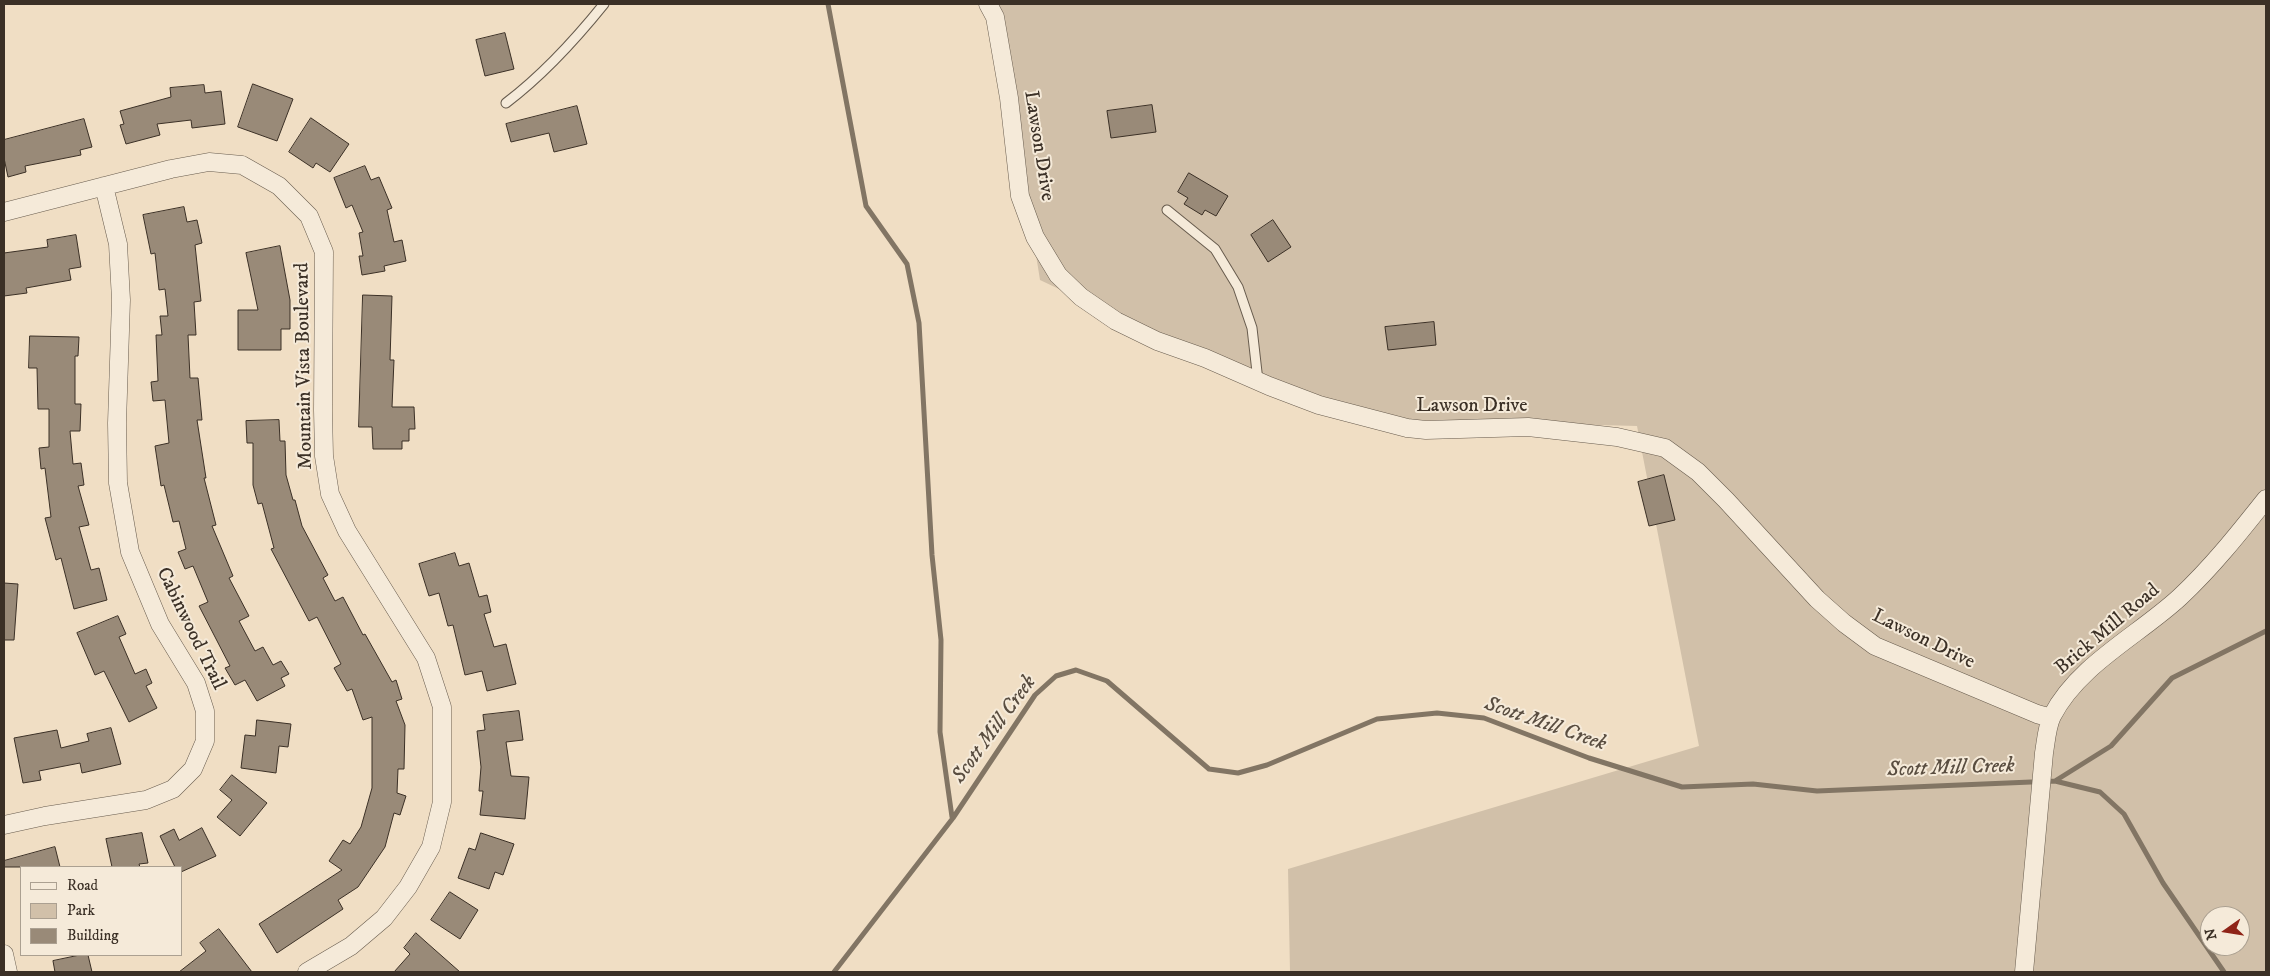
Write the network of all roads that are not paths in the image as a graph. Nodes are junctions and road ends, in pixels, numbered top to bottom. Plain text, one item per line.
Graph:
1 (604, 4) edge
2 (988, 4) edge
3 (506, 103) dead end
4 (104, 186) junction
5 (1167, 210) dead end
6 (4, 212) edge
7 (1258, 382) junction
8 (2266, 499) edge
9 (2051, 718) junction
10 (4, 825) edge
11 (4, 954) edge
12 (8, 972) edge
13 (307, 972) edge
14 (2024, 972) edge

1 - 3 lane
2 - 7 street, Lawson Drive
4 - 6 street, Mountain Vista Boulevard
4 - 10 street, Cabinwood Trail
4 - 13 street, Mountain Vista Boulevard
5 - 7 lane
7 - 9 street, Lawson Drive
8 - 9 street, Brick Mill Road
9 - 14 street, Brick Mill Road
11 - 12 street

